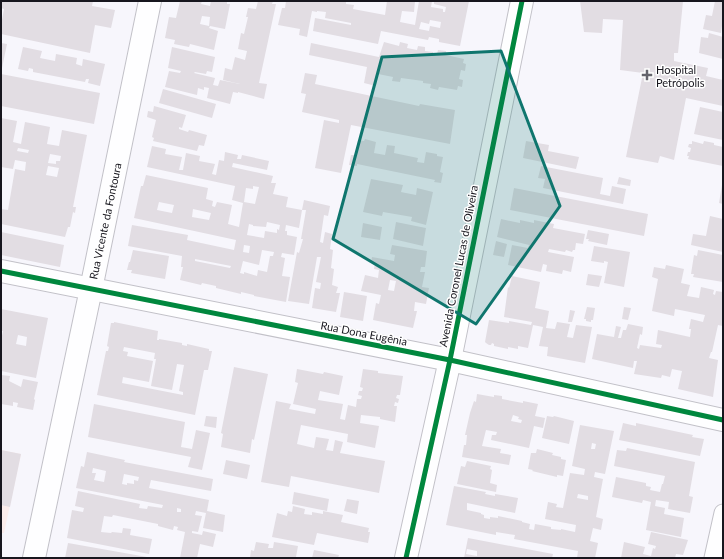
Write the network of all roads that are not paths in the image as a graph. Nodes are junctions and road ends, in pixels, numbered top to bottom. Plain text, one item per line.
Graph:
1 (150, 1) edge
2 (522, 1) edge
3 (1, 271) edge
4 (92, 288) junction
5 (450, 360) junction
6 (723, 420) edge
7 (723, 513) edge
8 (34, 558) edge
9 (406, 558) edge
10 (713, 558) edge

1 - 4 street, Rua Vicente da Fontoura
2 - 5 street, Avenida Coronel Lucas de Oliveira
3 - 4 street, Rua Dona Eugênia
4 - 5 street, Rua Dona Eugênia
4 - 8 street, Rua Vicente da Fontoura
5 - 6 street, Rua Dona Eugênia
5 - 9 street, Avenida Coronel Lucas de Oliveira
7 - 10 street

